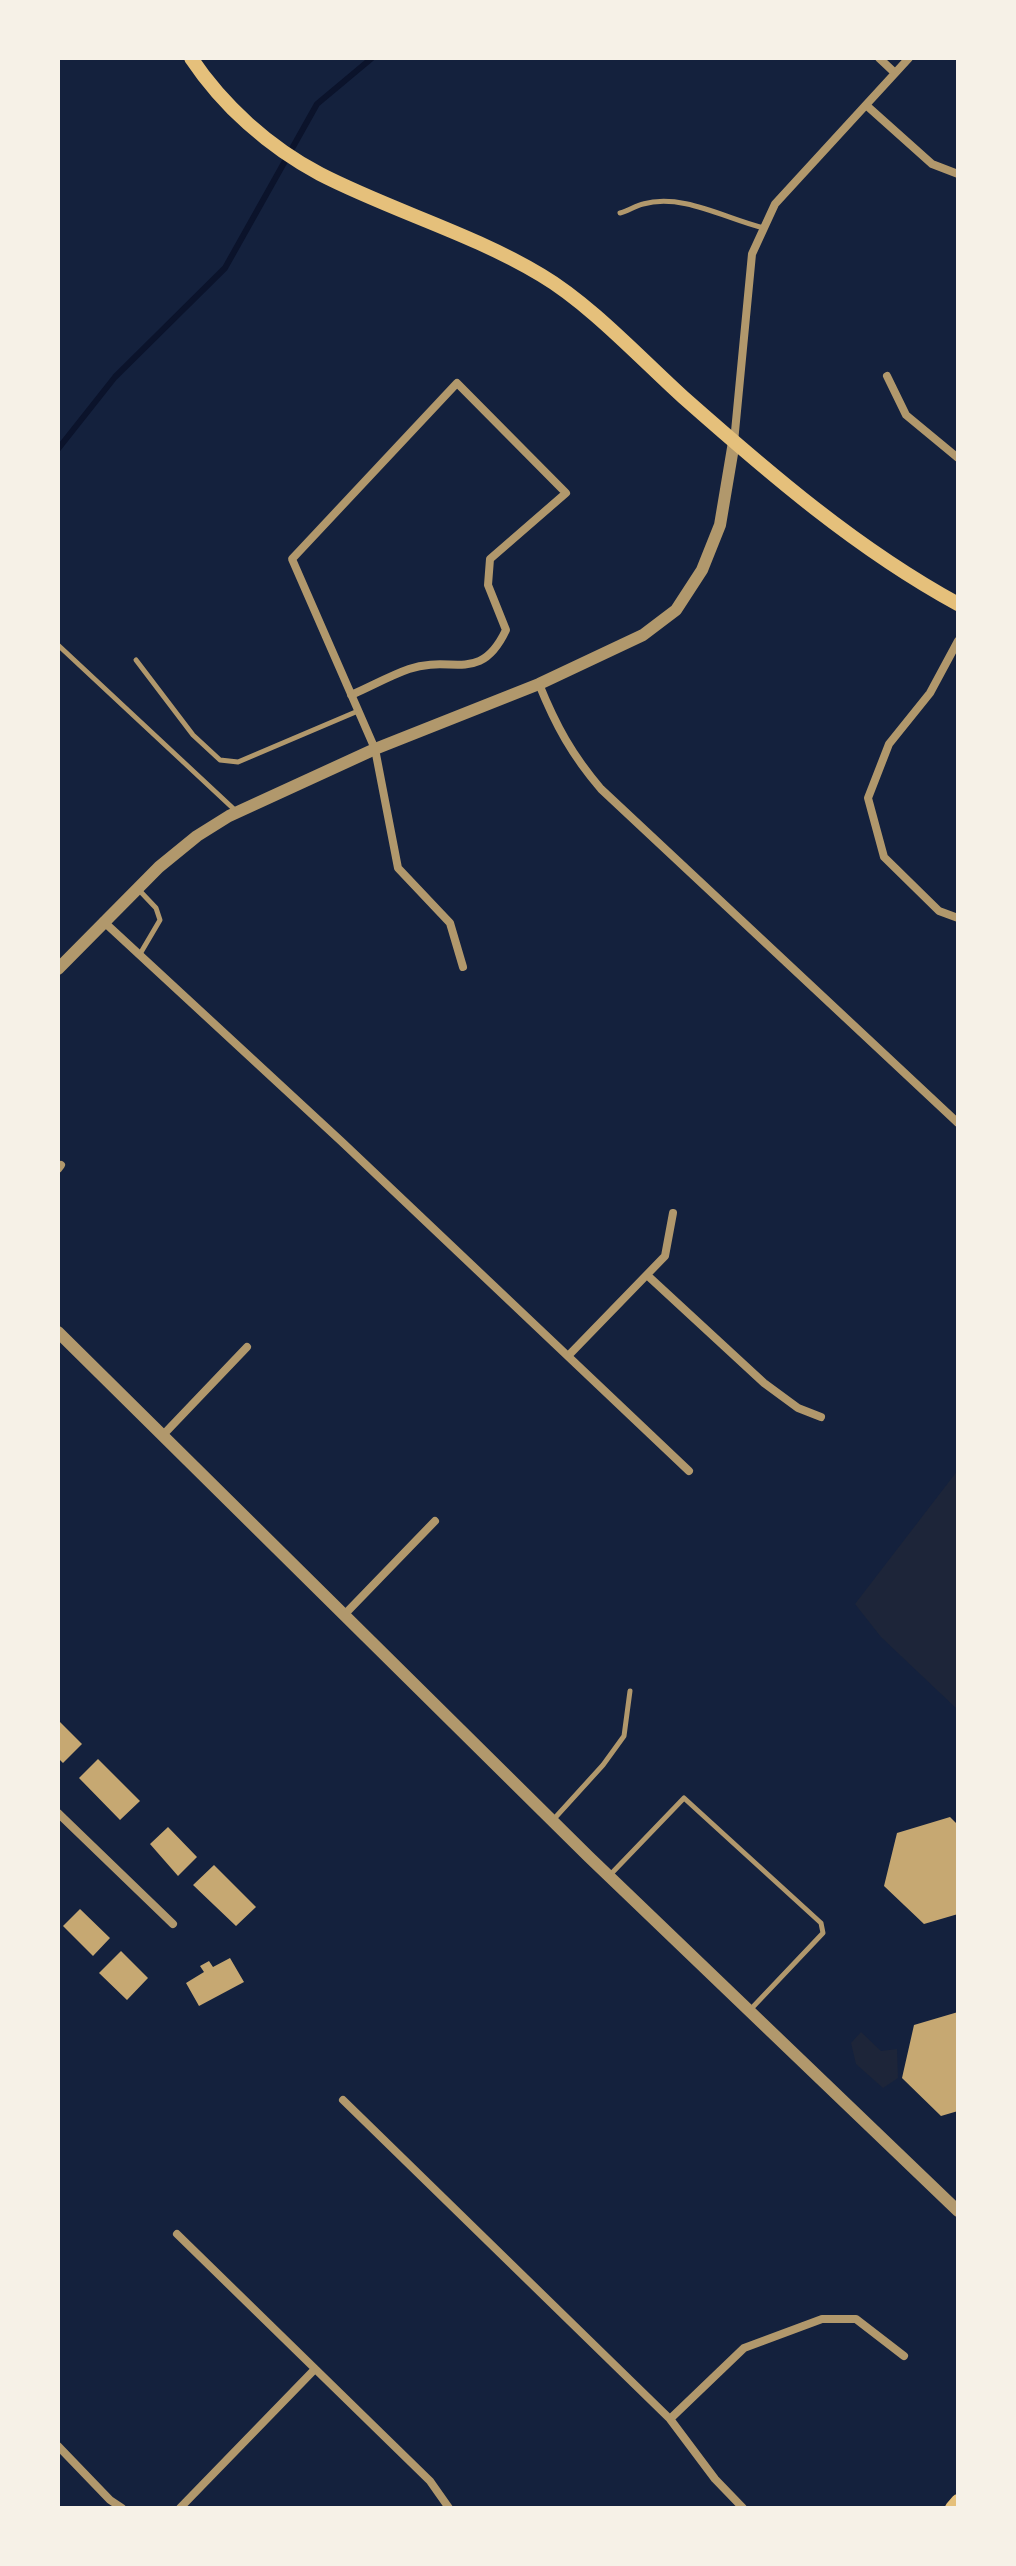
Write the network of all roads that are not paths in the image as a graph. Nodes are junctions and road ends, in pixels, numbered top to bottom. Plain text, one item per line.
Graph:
1 (191, 58) edge
2 (879, 58) edge
3 (909, 58) edge
4 (895, 73) junction
5 (866, 105) junction
6 (958, 174) edge
7 (620, 213) dead end
8 (764, 228) junction
9 (887, 376) dead end
10 (734, 442) junction
11 (958, 458) edge
12 (958, 604) edge
13 (958, 641) edge
14 (58, 645) edge
15 (136, 660) dead end
16 (539, 684) junction
17 (351, 695) junction
18 (358, 711) junction
19 (375, 749) junction
20 (237, 813) junction
21 (138, 888) junction
22 (958, 918) edge
23 (103, 921) junction
24 (139, 955) junction
25 (463, 967) dead end
26 (58, 969) edge
27 (958, 1123) edge
28 (673, 1213) dead end
29 (647, 1275) junction
30 (58, 1332) edge
31 (247, 1347) dead end
32 (568, 1356) junction
33 (821, 1417) dead end
34 (163, 1435) junction
35 (689, 1471) dead end
36 (435, 1521) dead end
37 (345, 1614) junction
38 (630, 1691) dead end
39 (58, 1813) edge
40 (552, 1820) junction
41 (609, 1876) junction
42 (173, 1924) dead end
43 (749, 2010) junction
44 (343, 2100) dead end
45 (958, 2211) edge
46 (177, 2234) dead end
47 (904, 2356) dead end
48 (314, 2370) junction
49 (670, 2419) junction
50 (58, 2446) edge
51 (122, 2508) edge
52 (180, 2508) edge
53 (449, 2508) edge
54 (743, 2508) edge

1 - 10 main road
2 - 4 street
3 - 4 street
4 - 5 street
5 - 6 street
5 - 8 street
7 - 8 lane
8 - 10 street
9 - 11 street
10 - 12 main road
10 - 16 street
13 - 22 street
14 - 20 lane
15 - 18 lane
16 - 19 street
16 - 27 street
17 - 17 street
17 - 18 street
18 - 19 street
19 - 20 street
19 - 25 street
20 - 21 street
21 - 23 street
21 - 24 lane
23 - 24 street
23 - 26 street
24 - 32 street
28 - 29 street
29 - 32 street
29 - 33 street
30 - 34 street
31 - 34 street
32 - 35 street
34 - 37 street
36 - 37 street
37 - 40 street
38 - 40 lane
39 - 42 street
40 - 41 street
41 - 43 street
41 - 43 lane
43 - 45 street
44 - 49 street
46 - 48 street
47 - 49 street
48 - 52 street
48 - 53 street
49 - 54 street
50 - 51 street

